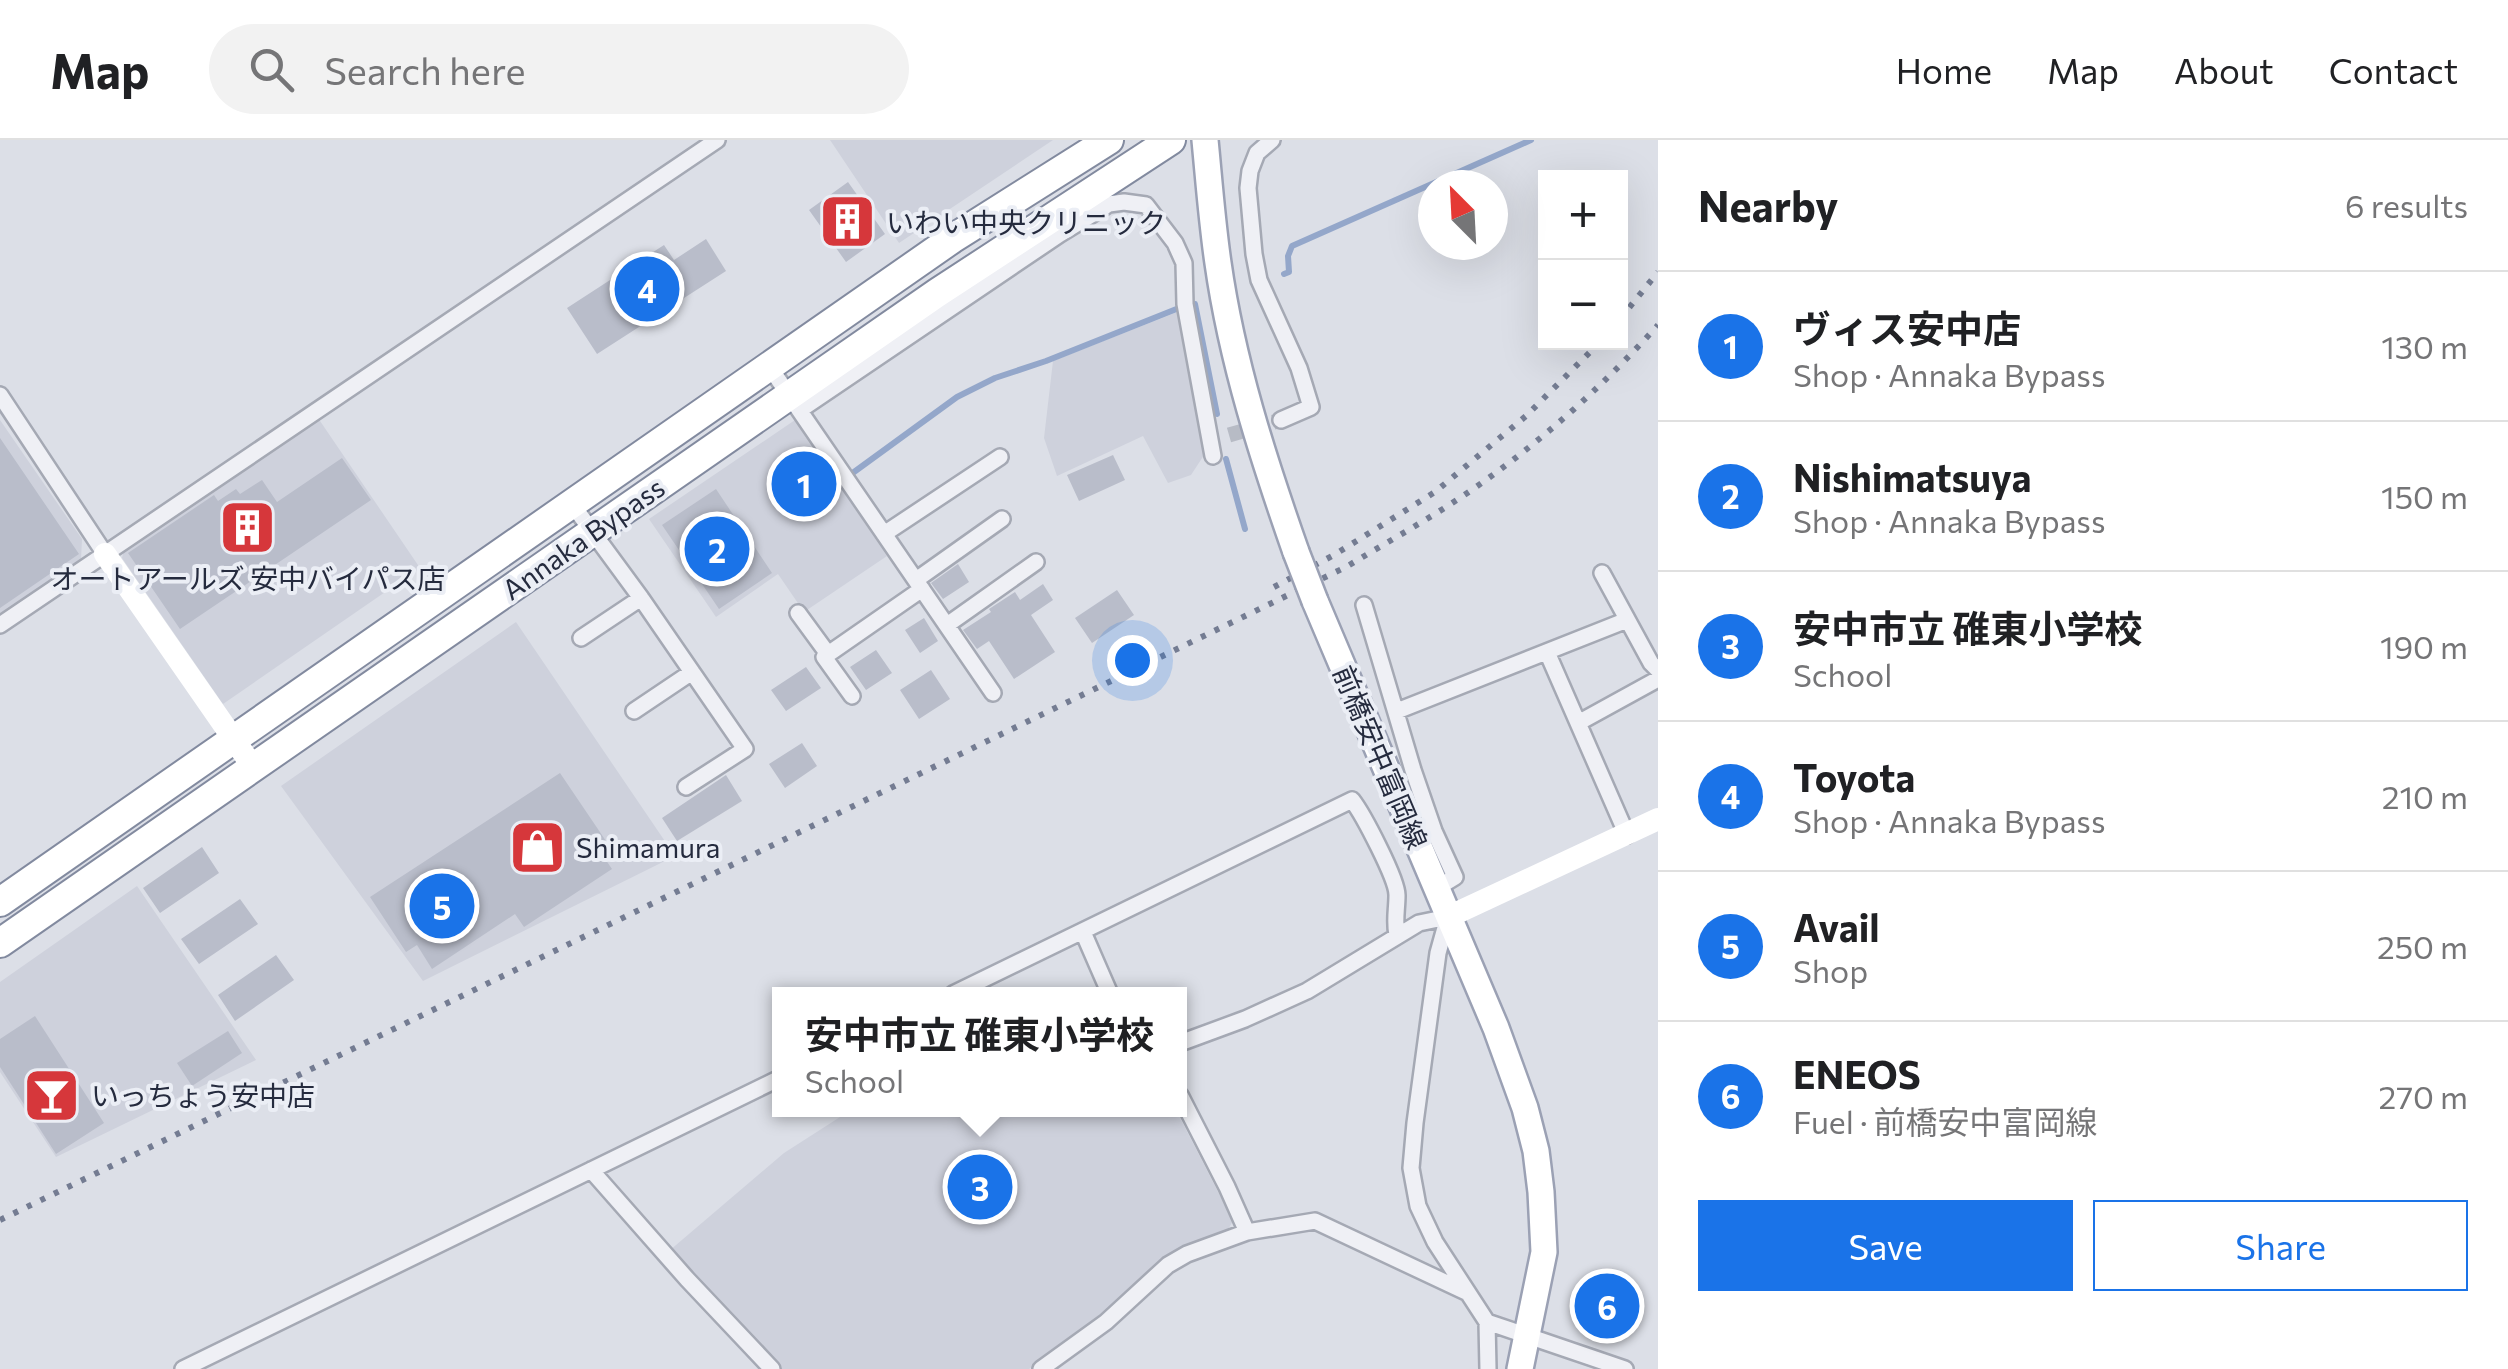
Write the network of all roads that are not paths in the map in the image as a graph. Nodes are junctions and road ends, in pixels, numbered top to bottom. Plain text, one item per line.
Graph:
1 (716, 140) edge
2 (1109, 140) edge
3 (1171, 140) edge
4 (1206, 140) edge
5 (1272, 140) edge
6 (1082, 210) junction
7 (1235, 258) junction
8 (769, 366) junction
9 (0, 395) edge
10 (794, 403) junction
11 (1281, 420) tunnel mouth
12 (1229, 436) dead end
13 (1000, 457) dead end
14 (572, 504) junction
15 (1002, 520) dead end
16 (592, 532) junction
17 (884, 534) junction
18 (105, 554) junction
19 (1036, 562) dead end
20 (1602, 573) dead end
21 (919, 584) junction
22 (640, 598) junction
23 (1364, 605) dead end
24 (798, 613) dead end
25 (1627, 620) junction
26 (0, 625) edge
27 (946, 625) junction
28 (581, 638) dead end
29 (1547, 652) junction
30 (828, 654) junction
31 (1658, 670) edge
32 (692, 672) junction
33 (1658, 679) edge
34 (993, 692) dead end
35 (852, 696) dead end
36 (1397, 711) junction
37 (634, 712) dead end
38 (1578, 723) junction
39 (234, 740) junction
40 (253, 766) junction
41 (686, 788) dead end
42 (1658, 819) edge
43 (1627, 835) junction
44 (1437, 888) junction
45 (0, 902) edge
46 (1448, 917) junction
47 (1082, 932) junction
48 (1398, 936) junction
49 (0, 943) edge
50 (968, 987) edge
51 (1107, 987) edge
52 (1187, 1040) edge
53 (772, 1082) edge
54 (1187, 1109) edge
55 (591, 1170) junction
56 (1246, 1232) junction
57 (1466, 1292) junction
58 (1487, 1322) junction
59 (1528, 1334) junction
60 (183, 1369) edge
61 (772, 1369) edge
62 (1041, 1369) edge
63 (1488, 1369) edge
64 (1520, 1369) edge
65 (1625, 1369) edge

1 - 18 street
2 - 8 highway, Annaka Bypass
3 - 6 highway, Annaka Bypass
4 - 7 main road, 前橋安中富岡線
5 - 7 street
6 - 10 highway, Annaka Bypass
6 - 12 street
7 - 11 street
7 - 44 main road, 前橋安中富岡線, bridge
8 - 10 street
8 - 14 highway, Annaka Bypass
9 - 18 street
10 - 16 highway, Annaka Bypass
10 - 17 street
13 - 17 street
14 - 16 street
14 - 39 highway, Annaka Bypass
15 - 21 street
16 - 22 street
16 - 40 highway, Annaka Bypass
17 - 21 street
18 - 26 street
18 - 39 street
19 - 27 street
20 - 25 street
21 - 27 street
21 - 30 street
22 - 28 street
22 - 32 street
23 - 36 street
24 - 30 street
25 - 29 street
25 - 31 street
27 - 34 street
29 - 36 street
29 - 38 street
30 - 35 street
32 - 37 street
32 - 41 street
33 - 38 street
36 - 44 street
38 - 43 street
39 - 40 street
39 - 45 highway, Annaka Bypass
40 - 49 highway, Annaka Bypass
42 - 43 street
43 - 46 street
44 - 46 main road, 前橋安中富岡線
46 - 48 street
46 - 57 street
46 - 59 main road, 前橋安中富岡線
47 - 48 street
47 - 50 street
47 - 51 street
48 - 52 street
53 - 55 street
54 - 56 street
55 - 60 street
55 - 61 street
56 - 57 street
56 - 62 street
57 - 58 street
58 - 59 street
58 - 63 street
59 - 64 main road, 前橋安中富岡線
59 - 65 street

